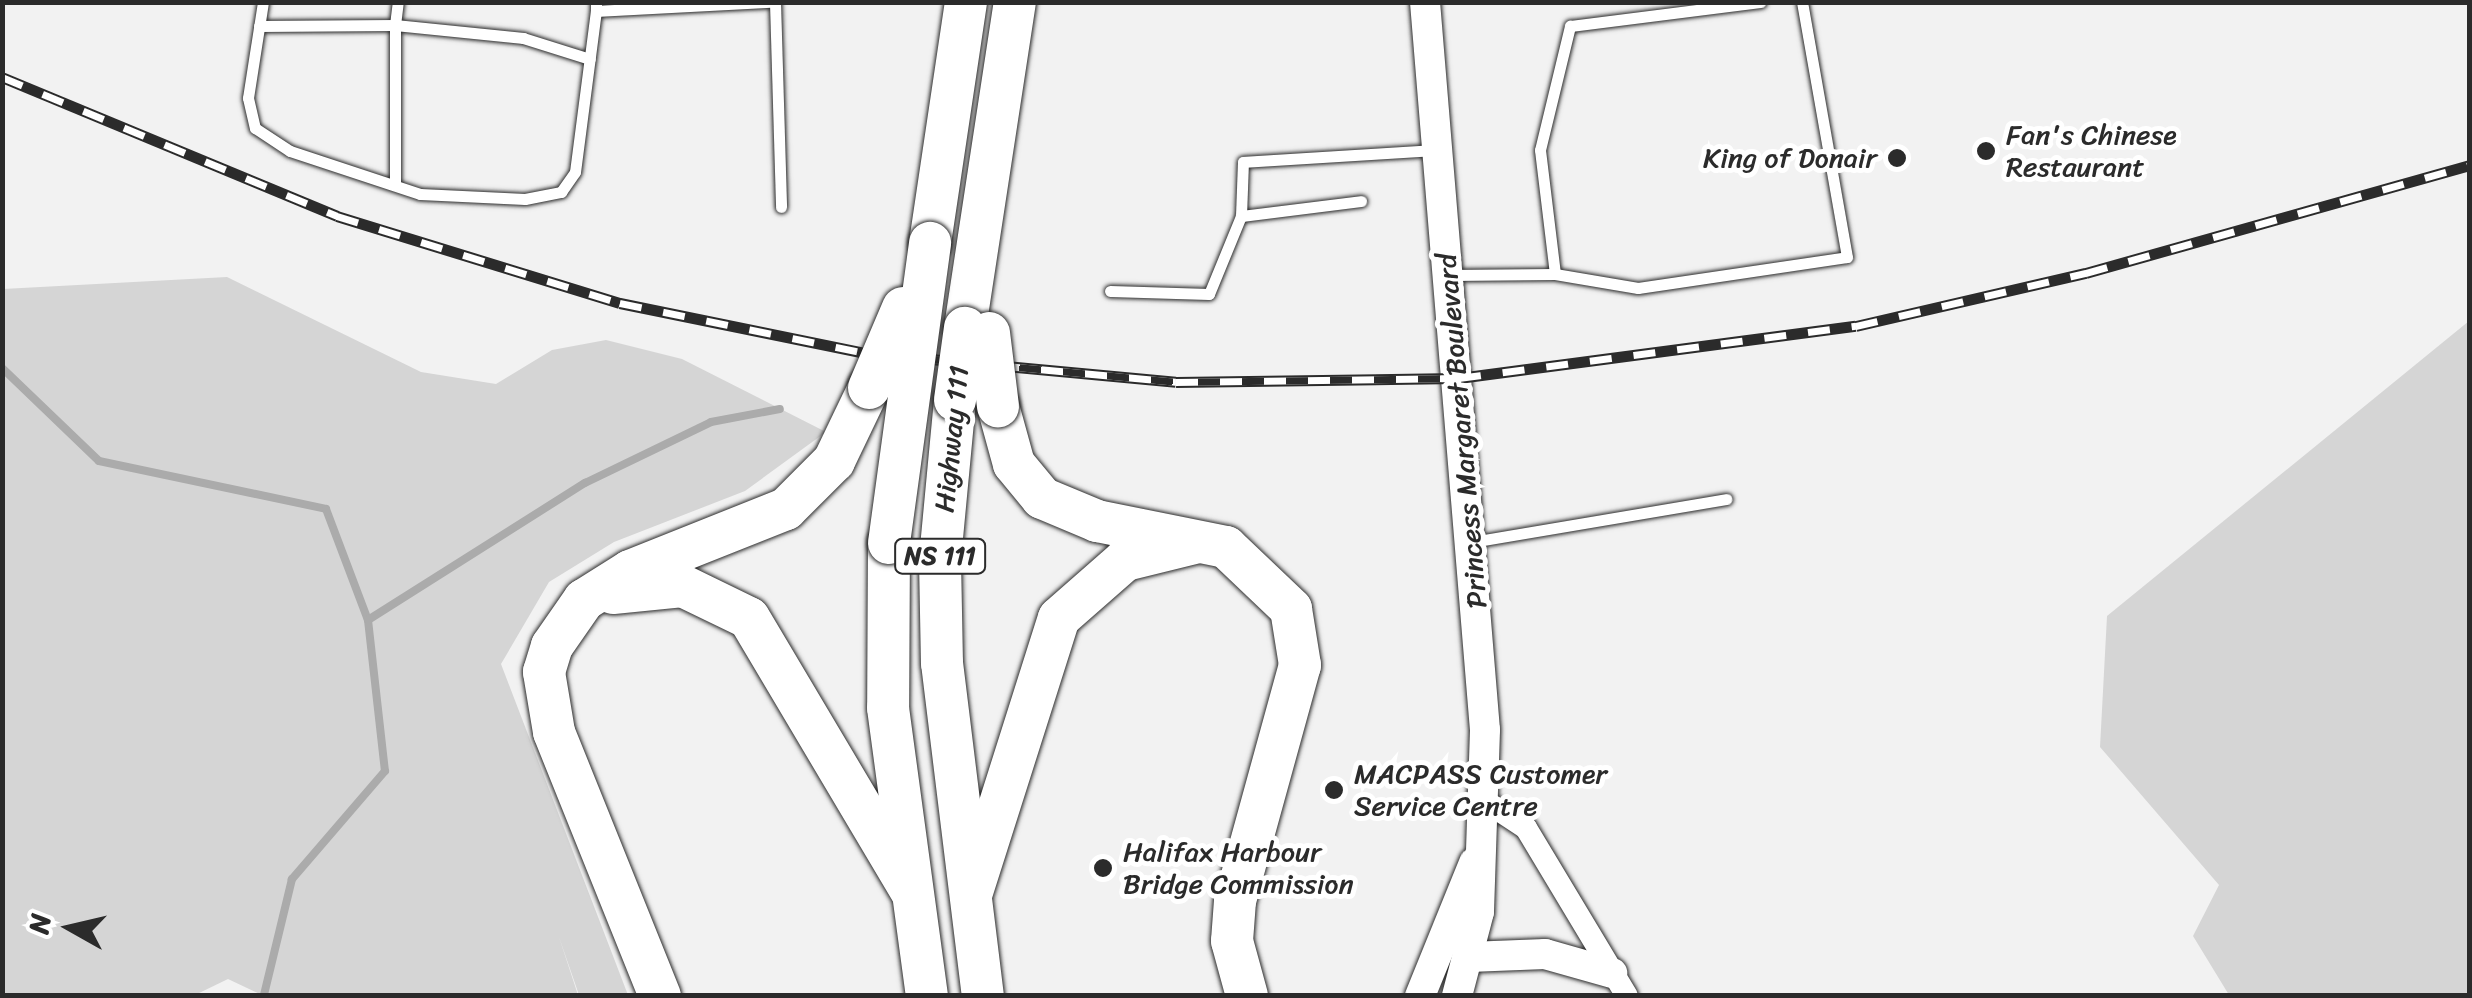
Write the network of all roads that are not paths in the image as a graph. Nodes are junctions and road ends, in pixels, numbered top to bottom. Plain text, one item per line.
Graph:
1 (263, 2) edge
2 (398, 2) edge
3 (772, 2) edge
4 (1426, 2) edge
5 (1760, 2) edge
6 (1802, 2) edge
7 (596, 6) edge
8 (964, 22) edge
9 (1013, 22) edge
10 (395, 24) junction
11 (260, 26) junction
12 (590, 59) junction
13 (1437, 150) junction
14 (395, 182) junction
15 (1361, 201) dead end
16 (781, 207) dead end
17 (1241, 216) junction
18 (930, 243) junction
19 (1555, 274) junction
20 (1448, 275) junction
21 (1110, 291) dead end
22 (977, 331) junction
23 (1726, 499) dead end
24 (1207, 541) junction
25 (1472, 542) junction
26 (584, 600) junction
27 (1486, 802) junction
28 (1475, 860) junction
29 (910, 891) junction
30 (972, 920) junction
31 (1469, 958) junction
32 (1620, 984) edge
33 (922, 991) edge
34 (660, 996) edge
35 (982, 996) edge
36 (1247, 996) edge
37 (1420, 996) edge
38 (1456, 996) edge

1 - 11 lane
2 - 10 lane
3 - 7 lane
3 - 16 lane
4 - 13 street, Princess Margaret Boulevard
5 - 19 lane
6 - 19 lane
7 - 12 lane
8 - 18 highway, Highway 111 / NS 111
9 - 22 highway, Highway 111 / NS 111
10 - 11 lane
10 - 12 lane
10 - 14 lane
11 - 14 lane
12 - 14 lane
13 - 17 lane
13 - 20 street, Princess Margaret Boulevard
15 - 17 lane
17 - 21 lane
18 - 26 highway, bridge
18 - 29 highway, Highway 111 / NS 111, bridge
19 - 20 lane
20 - 25 street, Princess Margaret Boulevard
22 - 24 highway, bridge
22 - 30 highway, Highway 111 / NS 111, bridge
23 - 25 lane
24 - 30 highway
24 - 36 highway
25 - 27 street, Princess Margaret Boulevard
26 - 29 highway
26 - 34 highway
27 - 28 street, Princess Margaret Boulevard
27 - 32 street
28 - 31 street, Princess Margaret Boulevard
28 - 37 street, Princess Margaret Boulevard
29 - 33 highway, NS 111
30 - 35 highway, NS 111
31 - 32 street
31 - 38 street, Princess Margaret Boulevard

